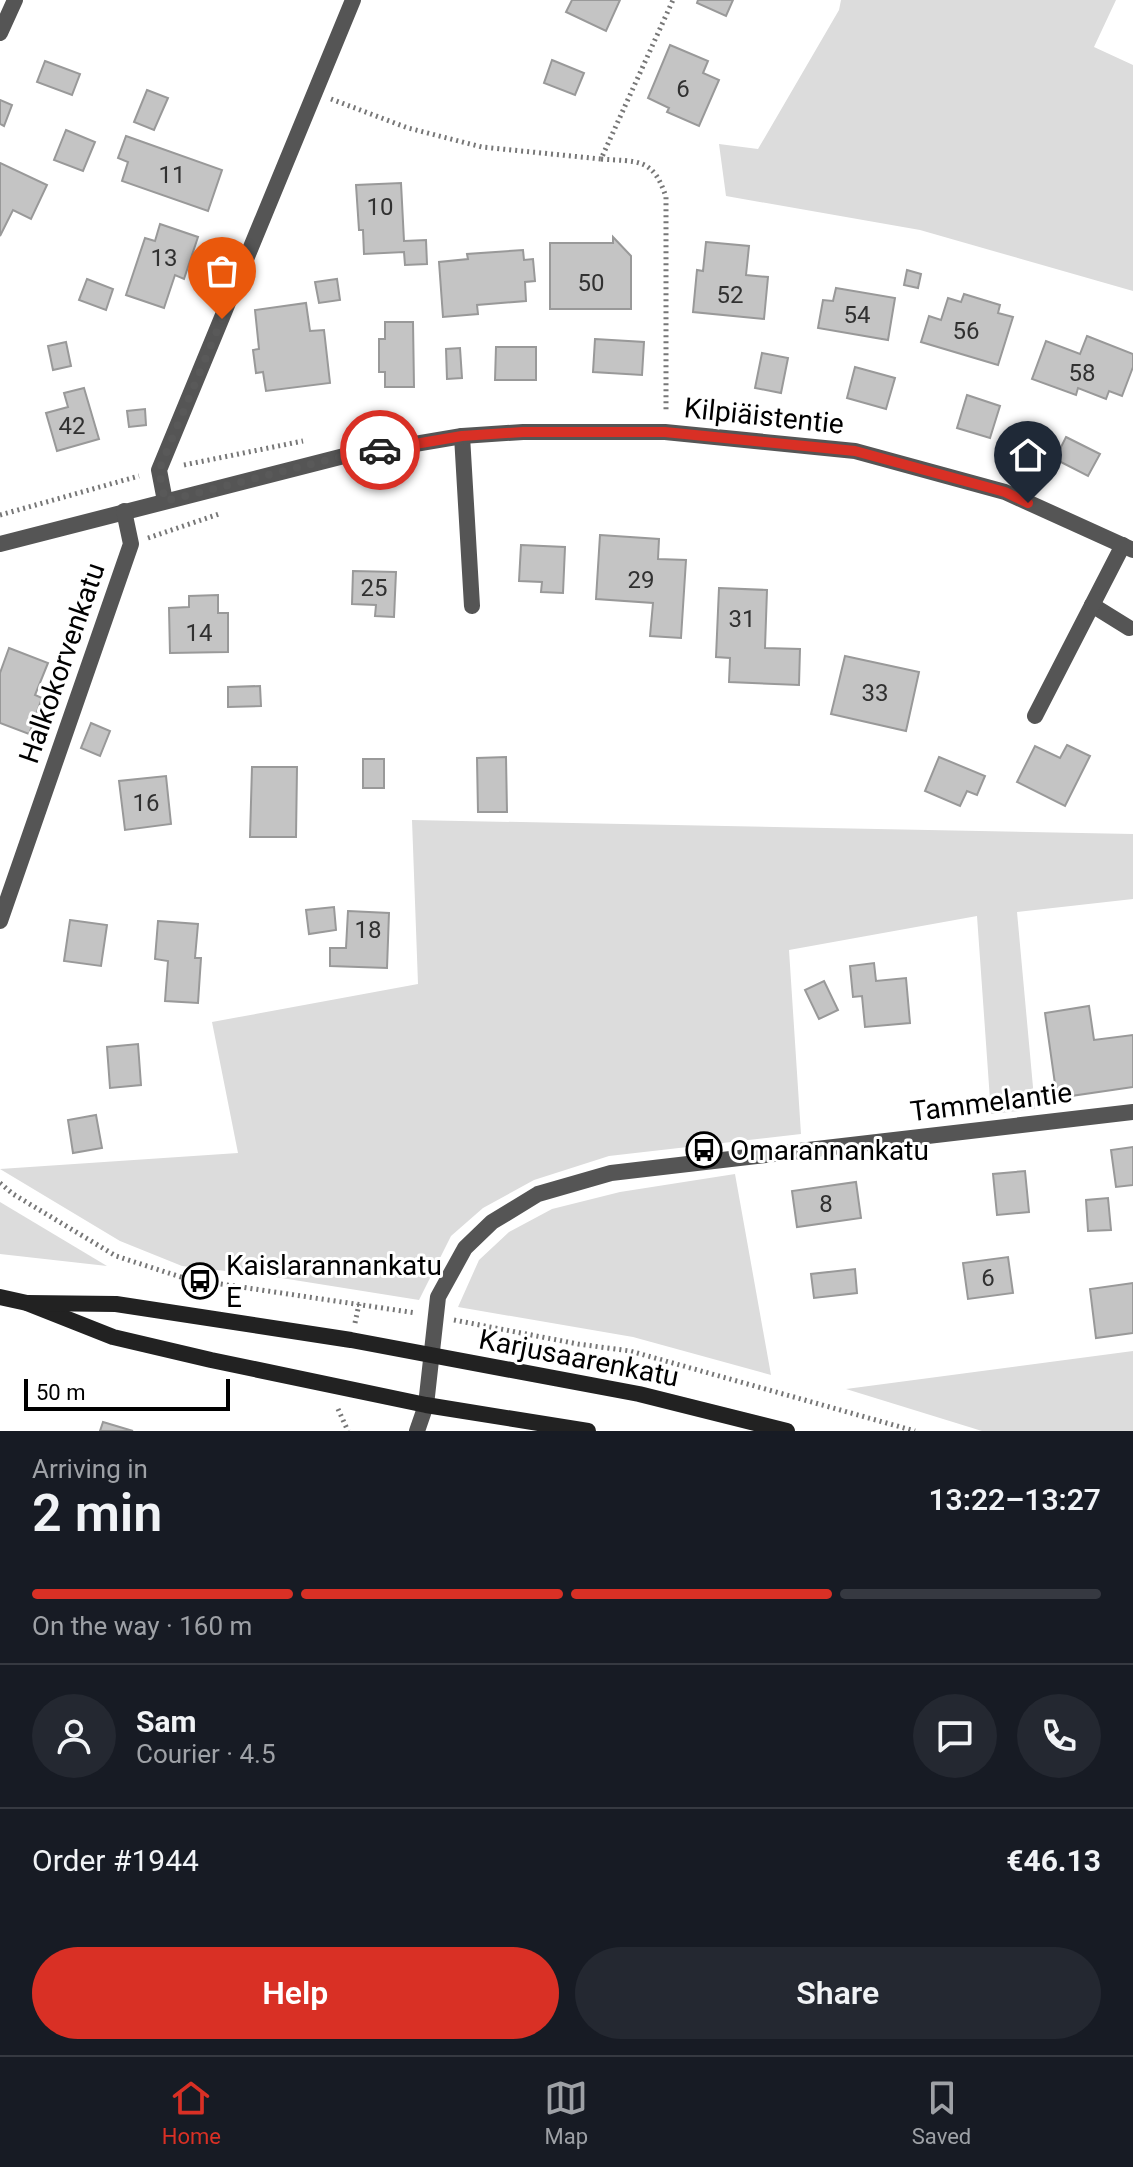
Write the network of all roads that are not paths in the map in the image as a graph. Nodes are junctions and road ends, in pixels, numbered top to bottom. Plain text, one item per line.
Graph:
1 (15, 0) edge
2 (353, 0) edge
3 (0, 33) edge
4 (462, 436) junction
5 (165, 501) junction
6 (124, 511) junction
7 (0, 544) edge
8 (1128, 547) edge
9 (1092, 605) junction
10 (472, 606) dead end
11 (1129, 628) dead end
12 (1035, 716) dead end
13 (0, 921) edge
14 (1133, 1112) edge
15 (0, 1297) edge
16 (27, 1303) junction
17 (432, 1356) junction
18 (426, 1405) junction
19 (417, 1431) edge
20 (588, 1431) edge
21 (787, 1431) edge

1 - 3 street
2 - 5 street
4 - 5 street, Kilpiäistentie
4 - 8 street, Kilpiäistentie
4 - 10 street
5 - 6 street, Kilpiäistentie
6 - 7 street, Kilpiäistentie
6 - 13 street, Halkokorvenkatu
8 - 9 street
9 - 11 street
9 - 12 street
14 - 17 street, Tammelantie
15 - 16 street, Karjusaarenkatu
16 - 17 street, Karjusaarenkatu
16 - 18 street, Karjusaarenkatu
17 - 18 street, Tammelantie
17 - 21 street, Karjusaarenkatu
18 - 19 street, Tammelantie
18 - 20 street, Karjusaarenkatu

